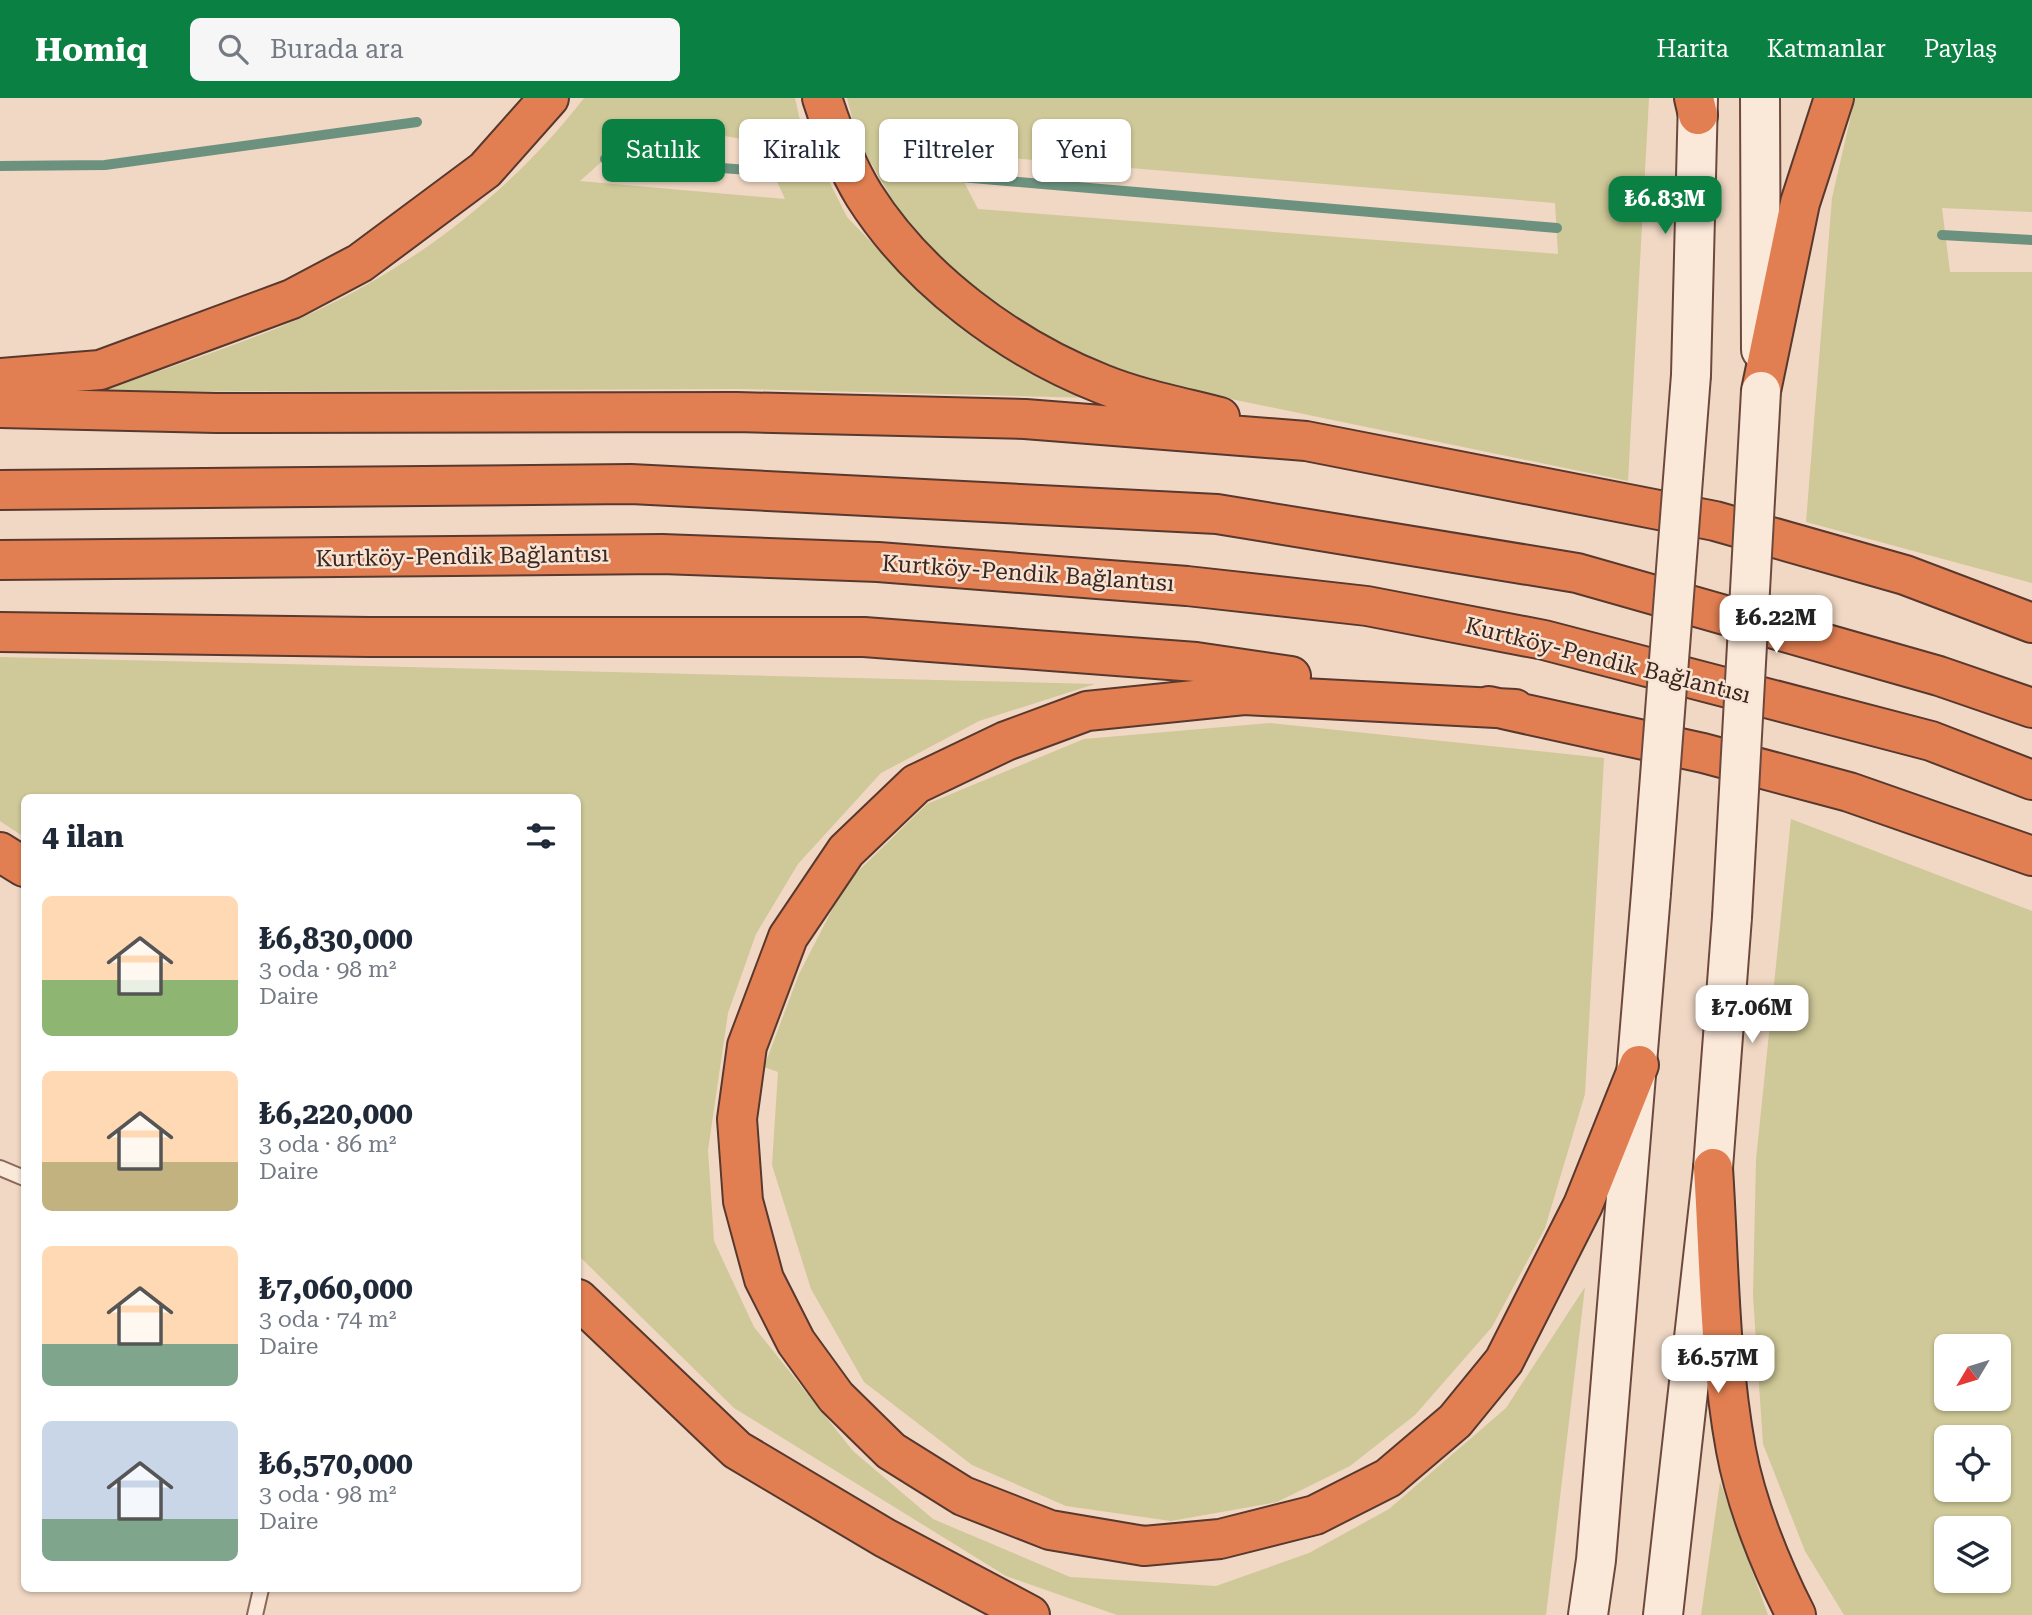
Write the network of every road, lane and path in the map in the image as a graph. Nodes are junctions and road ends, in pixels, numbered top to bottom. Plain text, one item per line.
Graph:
1 (549, 98) edge
2 (821, 98) edge
3 (1760, 98) edge
4 (1834, 98) edge
5 (1696, 104) edge
6 (0, 378) edge
7 (1761, 391) junction
8 (0, 408) edge
9 (1306, 441) junction
10 (0, 490) edge
11 (0, 560) edge
12 (1905, 575) junction
13 (2032, 603) edge
14 (2032, 623) edge
15 (0, 632) edge
16 (2032, 708) edge
17 (1515, 709) junction
18 (2032, 780) edge
19 (0, 852) edge
20 (2032, 856) edge
21 (21, 865) edge
22 (1639, 1065) junction
23 (0, 1168) edge
24 (1713, 1168) junction
25 (21, 1177) edge
26 (581, 1302) edge
27 (260, 1592) edge
28 (255, 1615) edge
29 (1030, 1615) edge
30 (1588, 1615) edge
31 (1663, 1615) edge
32 (1796, 1615) edge

1 - 6 highway
2 - 9 highway
3 - 7 main road
4 - 7 highway
5 - 22 main road, bridge
7 - 24 main road, bridge
8 - 9 highway
9 - 12 highway
10 - 16 highway
11 - 18 highway, Kurtköy-Pendik Bağlantısı
12 - 13 highway
12 - 14 highway
15 - 17 highway
17 - 20 highway
17 - 22 highway
19 - 21 highway
22 - 30 main road
23 - 25 lane
24 - 31 main road
24 - 32 highway
26 - 29 highway
27 - 28 lane

